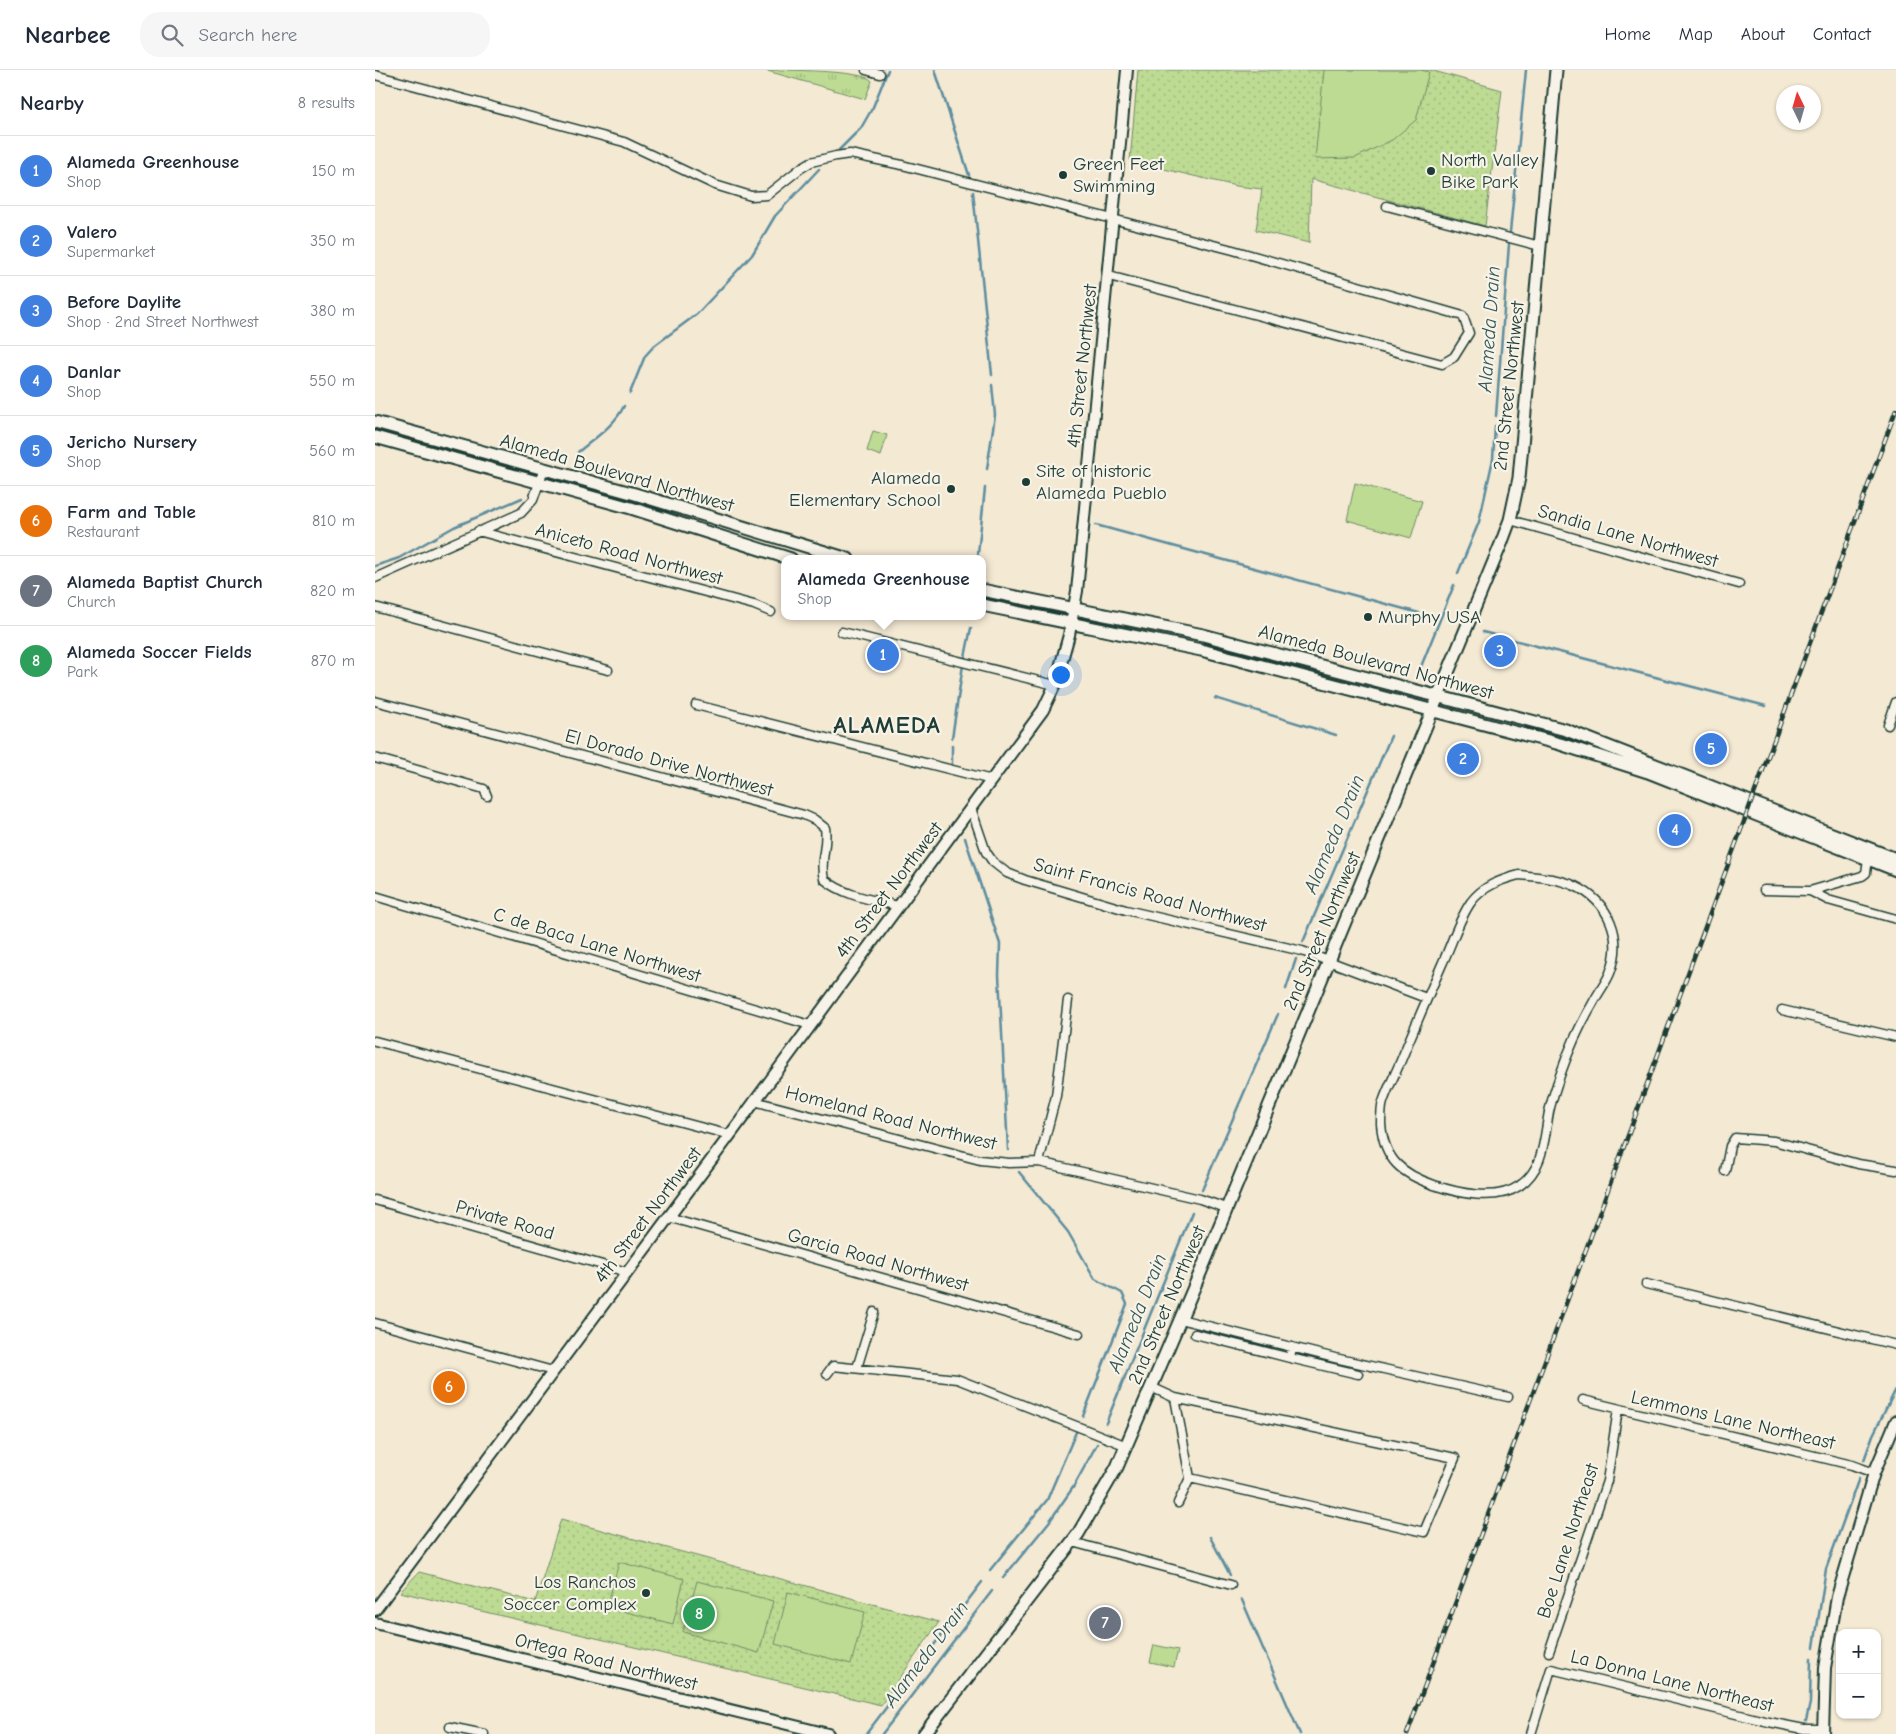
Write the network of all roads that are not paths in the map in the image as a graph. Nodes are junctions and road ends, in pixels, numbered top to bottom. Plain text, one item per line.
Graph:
1 (866, 70) edge
2 (1127, 70) edge
3 (1556, 70) edge
4 (880, 74) dead end
5 (375, 75) edge
6 (1387, 206) dead end
7 (1113, 221) junction
8 (1540, 246) junction
9 (1109, 276) junction
10 (375, 422) edge
11 (375, 437) edge
12 (545, 469) junction
13 (540, 482) junction
14 (1509, 520) junction
15 (478, 531) junction
16 (835, 555) edge
17 (781, 556) edge
18 (375, 578) edge
19 (1739, 584) dead end
20 (986, 591) edge
21 (986, 606) edge
22 (375, 607) edge
23 (1074, 608) junction
24 (771, 612) dead end
25 (1072, 622) junction
26 (842, 632) dead end
27 (608, 670) dead end
28 (1055, 685) junction
29 (1437, 696) junction
30 (375, 700) edge
31 (1896, 702) edge
32 (696, 706) dead end
33 (1431, 711) junction
34 (1888, 725) dead end
35 (375, 758) edge
36 (992, 780) junction
37 (487, 796) dead end
38 (1749, 806) junction
39 (971, 808) junction
40 (1868, 859) junction
41 (1896, 859) edge
42 (1896, 870) edge
43 (1764, 890) dead end
44 (1810, 891) junction
45 (375, 896) edge
46 (898, 906) junction
47 (1896, 919) edge
48 (1329, 960) junction
49 (1426, 998) junction
50 (1068, 1000) dead end
51 (1782, 1010) dead end
52 (810, 1025) junction
53 (1896, 1037) edge
54 (375, 1041) edge
55 (754, 1101) junction
56 (730, 1135) junction
57 (1039, 1162) junction
58 (1896, 1170) edge
59 (1725, 1171) dead end
60 (375, 1200) edge
61 (1226, 1208) junction
62 (668, 1216) junction
63 (627, 1272) junction
64 (1645, 1284) dead end
65 (873, 1312) dead end
66 (1180, 1319) junction
67 (375, 1322) edge
68 (1079, 1334) dead end
69 (1195, 1334) dead end
70 (1896, 1345) edge
71 (1292, 1347) junction
72 (1290, 1358) junction
73 (857, 1368) junction
74 (553, 1372) junction
75 (827, 1374) dead end
76 (1358, 1374) dead end
77 (1151, 1388) junction
78 (1508, 1397) dead end
79 (1175, 1398) junction
80 (1583, 1400) dead end
81 (1618, 1409) junction
82 (1896, 1421) edge
83 (1127, 1446) junction
84 (1875, 1473) junction
85 (1190, 1478) junction
86 (1178, 1503) dead end
87 (1072, 1542) junction
88 (1231, 1585) dead end
89 (375, 1610) edge
90 (375, 1624) edge
91 (1549, 1652) dead end
92 (450, 1727) dead end
93 (1823, 1732) edge
94 (484, 1734) edge
95 (828, 1734) edge
96 (924, 1734) edge
97 (1531, 1734) edge

1 - 4 street
2 - 7 main road, 4th Street Northwest
3 - 8 main road, 2nd Street Northwest
5 - 7 street
6 - 8 street
7 - 9 main road, 4th Street Northwest
7 - 9 street
8 - 14 main road, 2nd Street Northwest
9 - 23 main road, 4th Street Northwest
10 - 12 main road, Alameda Boulevard Northwest
11 - 13 main road, Alameda Boulevard Northwest
12 - 13 street
12 - 16 main road, Alameda Boulevard Northwest
13 - 15 street
13 - 17 main road, Alameda Boulevard Northwest
14 - 19 street, Sandia Lane Northwest
14 - 29 main road, 2nd Street Northwest
15 - 18 street
15 - 24 street, Aniceto Road Northwest
20 - 23 main road, Alameda Boulevard Northwest
21 - 25 main road, Alameda Boulevard Northwest
22 - 27 street
23 - 25 main road, 4th Street Northwest
23 - 29 main road, Alameda Boulevard Northwest
25 - 28 main road, 4th Street Northwest
25 - 33 main road, Alameda Boulevard Northwest
26 - 28 street
28 - 36 main road, 4th Street Northwest
29 - 33 main road, 2nd Street Northwest
29 - 38 main road, Alameda Boulevard Northwest
30 - 46 street, El Dorado Drive Northwest
31 - 34 street
32 - 36 street
33 - 38 main road, Alameda Boulevard Northwest
33 - 48 main road, 2nd Street Northwest
35 - 37 street
36 - 39 main road, 4th Street Northwest
38 - 40 main road
38 - 41 main road
39 - 46 main road, 4th Street Northwest
39 - 48 street, Saint Francis Road Northwest
40 - 42 main road
40 - 44 street
43 - 44 street
44 - 47 street
45 - 52 street, C de Baca Lane Northwest
46 - 52 main road, 4th Street Northwest
48 - 49 street, Saint Francis Road Northwest
48 - 61 main road, 2nd Street Northwest
49 - 49 street
50 - 57 street
51 - 53 street
52 - 55 main road, 4th Street Northwest
54 - 56 street
55 - 56 main road, 4th Street Northwest
55 - 57 street, Homeland Road Northwest
56 - 62 main road, 4th Street Northwest
57 - 61 street, Homeland Road Northwest
58 - 59 street
60 - 63 street, Private Road
61 - 66 main road, 2nd Street Northwest
62 - 63 main road, 4th Street Northwest
62 - 68 street, Garcia Road Northwest
63 - 74 main road, 4th Street Northwest
64 - 70 street
65 - 73 street
66 - 71 street
66 - 77 main road, 2nd Street Northwest
67 - 74 street
69 - 72 street
71 - 72 street
71 - 78 street
72 - 76 street
73 - 75 street
73 - 83 street
74 - 89 main road, 4th Street Northwest
77 - 79 street
77 - 83 main road, 2nd Street Northwest
79 - 85 street
79 - 85 street
80 - 81 street, Lemmons Lane Northeast
81 - 84 street, Lemmons Lane Northeast
81 - 91 street, Boe Lane Northeast
82 - 84 main road
83 - 87 main road, 2nd Street Northwest
84 - 93 main road
85 - 86 street
87 - 88 street
87 - 96 main road, 2nd Street Northwest
90 - 95 main road, Ortega Road Northwest
92 - 94 street
93 - 97 street, La Donna Lane Northeast

